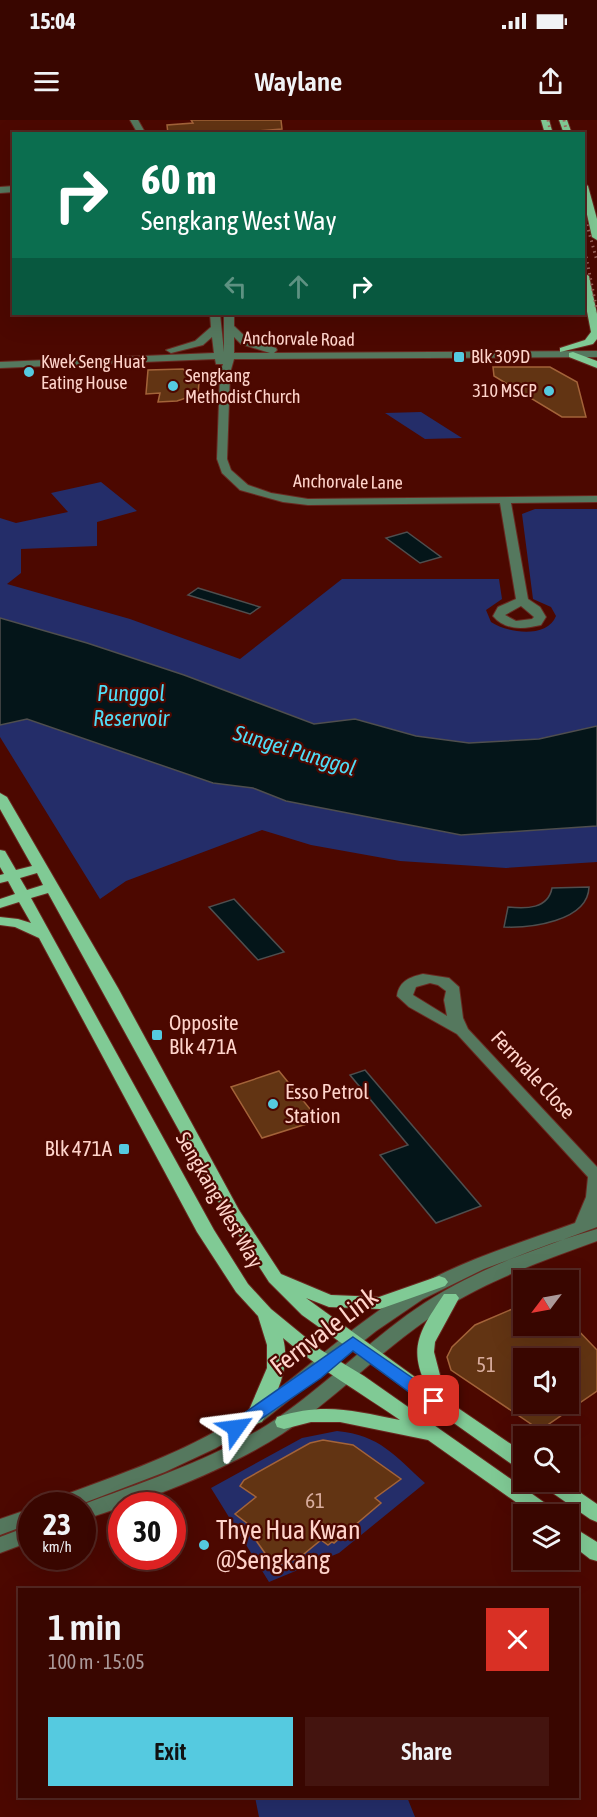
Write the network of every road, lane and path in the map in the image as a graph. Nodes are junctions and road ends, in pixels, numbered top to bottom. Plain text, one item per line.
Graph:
1 (585, 190) edge
2 (597, 237) edge
3 (585, 280) edge
4 (215, 315) edge
5 (229, 315) edge
6 (218, 327) junction
7 (231, 328) junction
8 (597, 334) edge
9 (597, 349) edge
10 (168, 351) junction
11 (223, 352) junction
12 (269, 353) junction
13 (569, 353) junction
14 (597, 354) edge
15 (185, 356) junction
16 (0, 359) edge
17 (0, 365) edge
18 (597, 365) edge
19 (225, 373) junction
20 (597, 499) edge
21 (505, 500) junction
22 (522, 601) dead end
23 (0, 797) edge
24 (0, 854) edge
25 (40, 868) junction
26 (6, 878) edge
27 (50, 887) junction
28 (22, 896) junction
29 (0, 904) edge
30 (0, 921) edge
31 (43, 935) junction
32 (462, 1031) dead end
33 (597, 1177) edge
34 (592, 1228) edge
35 (275, 1278) junction
36 (439, 1282) junction
37 (450, 1298) junction
38 (265, 1312) junction
39 (353, 1343) junction
40 (369, 1353) junction
41 (328, 1363) junction
42 (344, 1373) junction
43 (451, 1414) junction
44 (255, 1417) junction
45 (284, 1422) junction
46 (433, 1434) junction
47 (513, 1456) edge
48 (92, 1492) edge
49 (565, 1492) edge
50 (532, 1504) edge
51 (96, 1508) edge
52 (597, 1514) edge
53 (18, 1520) edge
54 (0, 1527) edge
55 (18, 1538) edge
56 (579, 1539) edge
57 (0, 1545) edge
58 (597, 1553) edge

1 - 2 main road
3 - 8 main road
4 - 6 street
5 - 7 street
6 - 10 street
6 - 11 street
7 - 11 street
7 - 12 street
8 - 13 main road
9 - 13 street, Anchorvale Road
10 - 11 street, Anchorvale Road
10 - 16 street, Anchorvale Road
11 - 12 street, Anchorvale Road
11 - 15 street, Anchorvale Road
11 - 19 street, Anchorvale Lane
12 - 13 street, Anchorvale Road
12 - 19 street
13 - 14 street, Anchorvale Road
13 - 18 main road
15 - 17 street, Anchorvale Road
15 - 19 street
19 - 21 street, Anchorvale Lane
20 - 21 street, Anchorvale Lane
21 - 22 street
23 - 25 main road, Sengkang West Way
24 - 26 main road, Sengkang West Way
25 - 26 main road
25 - 27 main road, Sengkang West Way
26 - 28 main road, Sengkang West Way
27 - 28 main road
27 - 35 main road, Sengkang West Way
28 - 29 main road
28 - 31 main road, Sengkang West Way
30 - 31 main road
31 - 38 main road, Sengkang West Way
32 - 33 street, Fernvale Close
33 - 34 street, Fernvale Close
34 - 36 street, Fernvale Link
34 - 37 street, Fernvale Link
35 - 36 main road
35 - 39 main road, Sengkang West Way
36 - 39 street, Fernvale Link
37 - 40 street, Fernvale Link
37 - 43 main road
38 - 41 main road, Sengkang West Way
38 - 44 main road
39 - 40 main road, Sengkang West Way
39 - 41 street, Fernvale Link
40 - 42 street, Fernvale Link
40 - 43 main road, Sengkang West Way
41 - 42 main road, Sengkang West Way
41 - 44 street, Fernvale Link
42 - 45 street, Fernvale Link
42 - 46 main road, Sengkang West Way
43 - 47 main road, Sengkang West Way
44 - 48 street, Fernvale Link
45 - 46 main road
45 - 51 street, Fernvale Link
46 - 50 main road, Sengkang West Way
49 - 52 main road
53 - 54 street
55 - 57 street
56 - 58 main road

